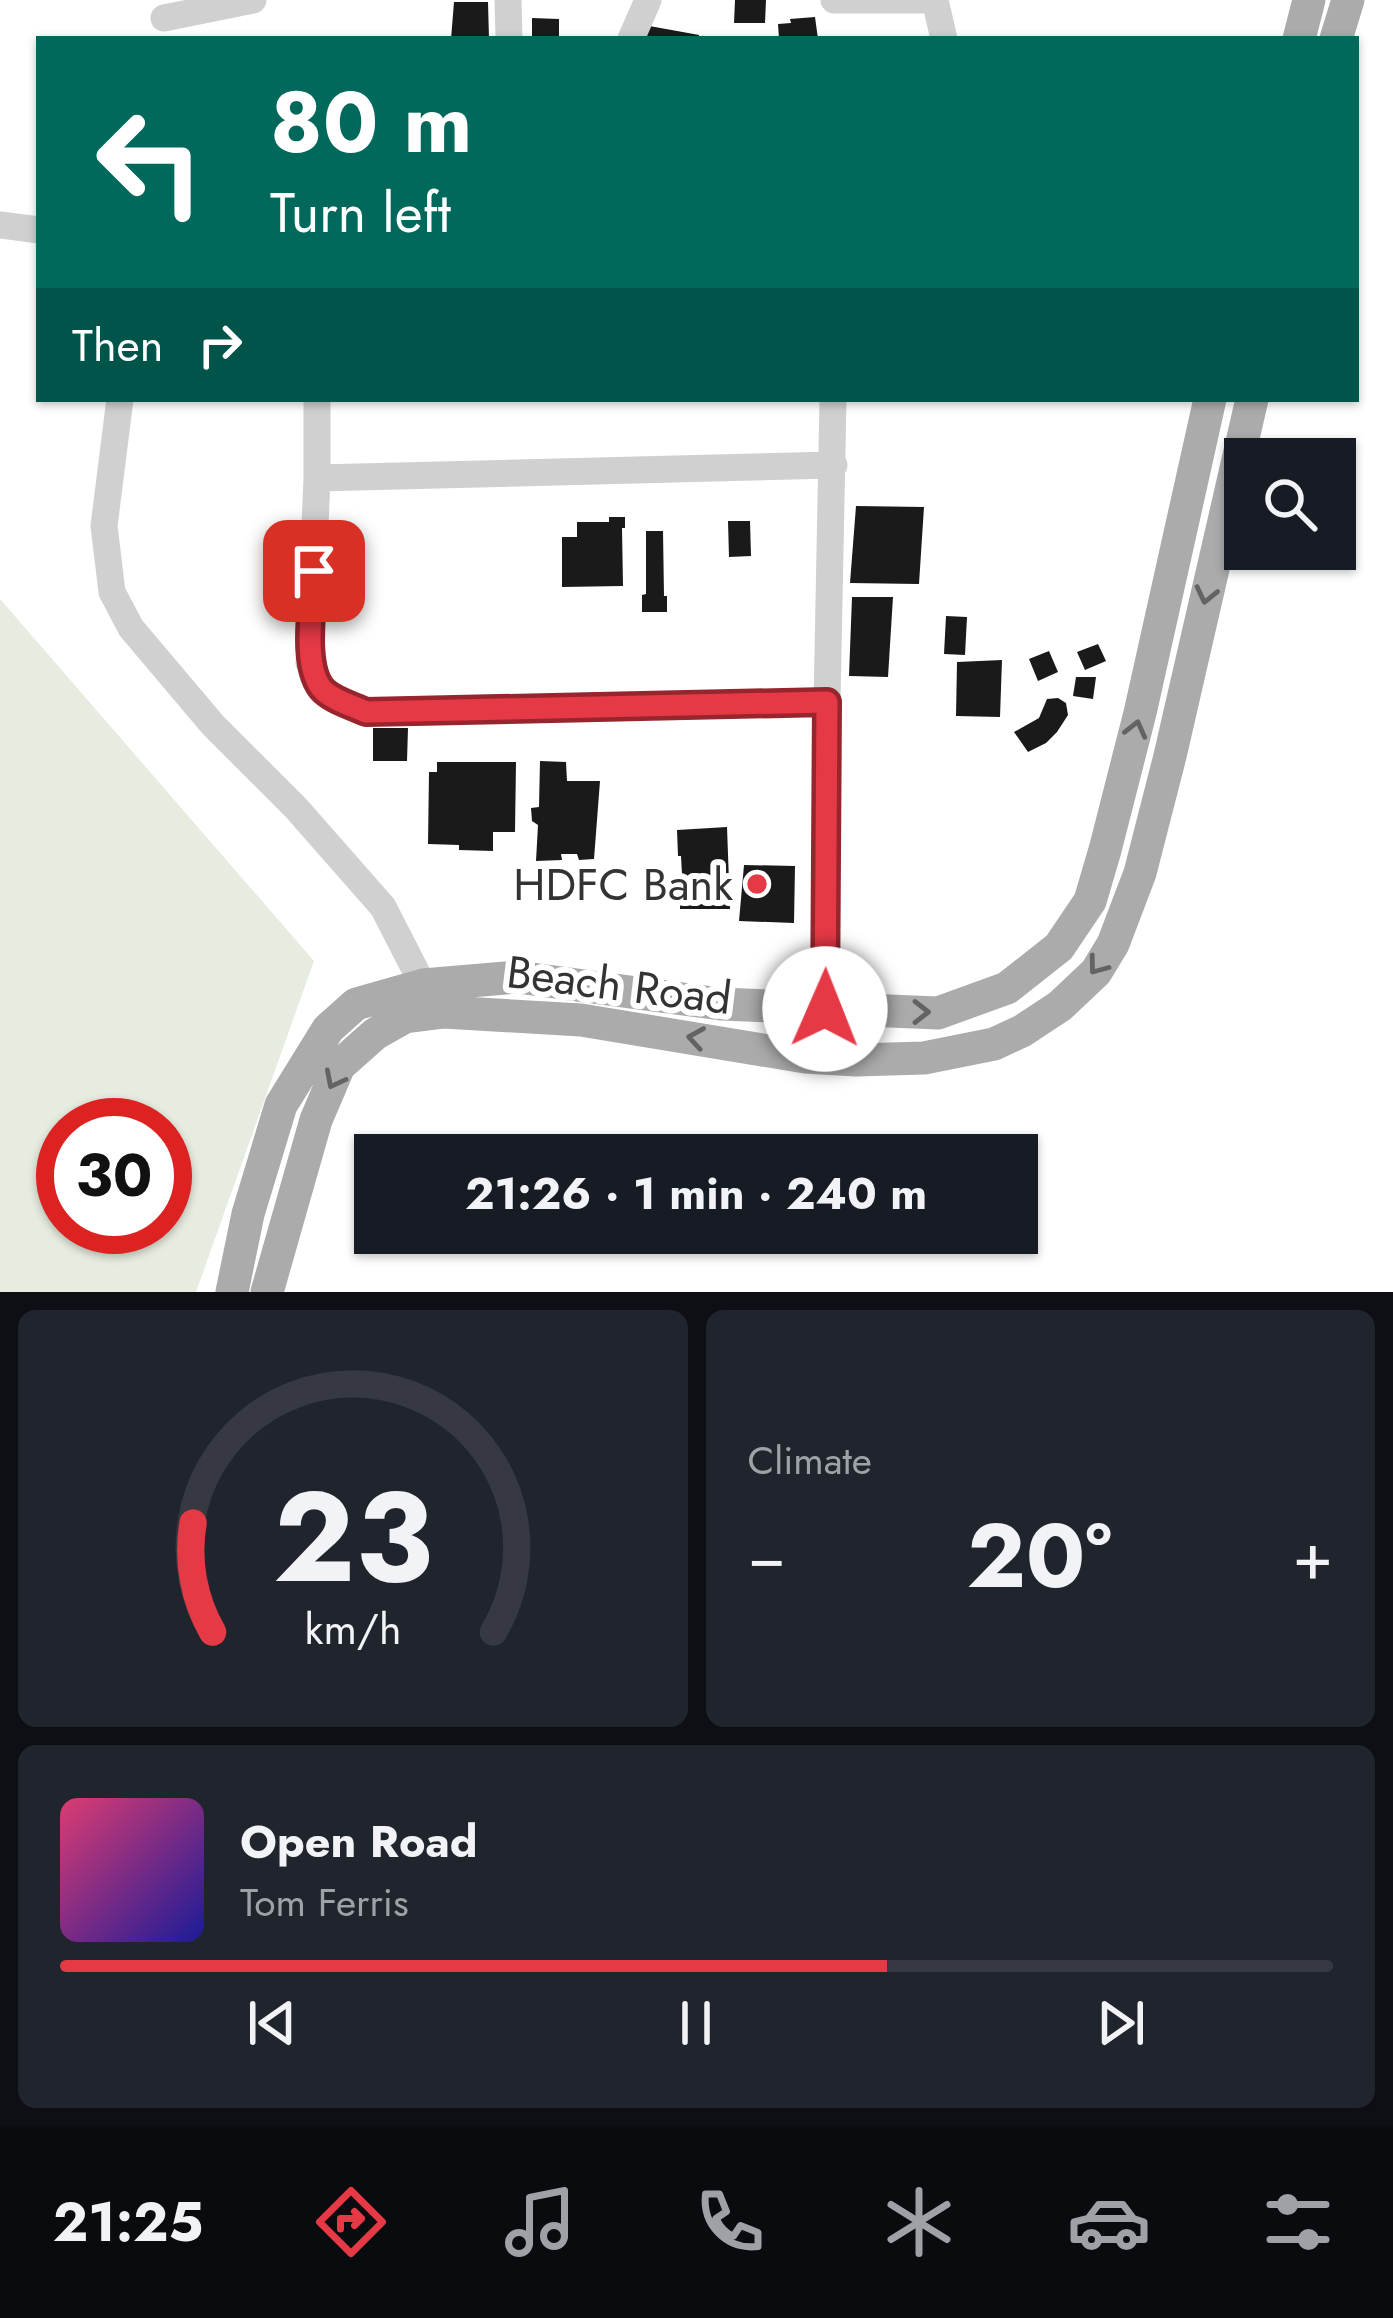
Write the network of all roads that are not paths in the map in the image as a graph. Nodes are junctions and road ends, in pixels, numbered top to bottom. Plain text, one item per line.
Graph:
1 (253, 0) edge
2 (508, 0) edge
3 (648, 0) edge
4 (834, 0) edge
5 (932, 0) edge
6 (1309, 0) edge
7 (1348, 0) edge
8 (163, 19) edge
9 (509, 36) edge
10 (632, 36) edge
11 (943, 36) edge
12 (1300, 36) edge
13 (1337, 36) edge
14 (0, 225) edge
15 (36, 230) edge
16 (120, 402) edge
17 (317, 402) edge
18 (833, 402) edge
19 (1209, 402) edge
20 (1251, 402) edge
21 (834, 465) junction
22 (317, 478) junction
23 (827, 702) junction
24 (427, 999) junction
25 (825, 1009) junction
26 (232, 1292) edge
27 (267, 1292) edge

1 - 8 street
2 - 9 street
3 - 10 street
4 - 5 street
5 - 11 street
6 - 12 main road
7 - 13 main road
14 - 15 street
16 - 24 street
17 - 22 street
18 - 21 street
25 -> 19 main road, Beach Road
20 -> 24 main road, Beach Road
21 - 22 street
21 - 23 street
22 - 23 street
23 - 25 street
24 - 25 main road, Beach Road
24 - 26 main road, Beach Road
24 -> 27 main road, Beach Road

